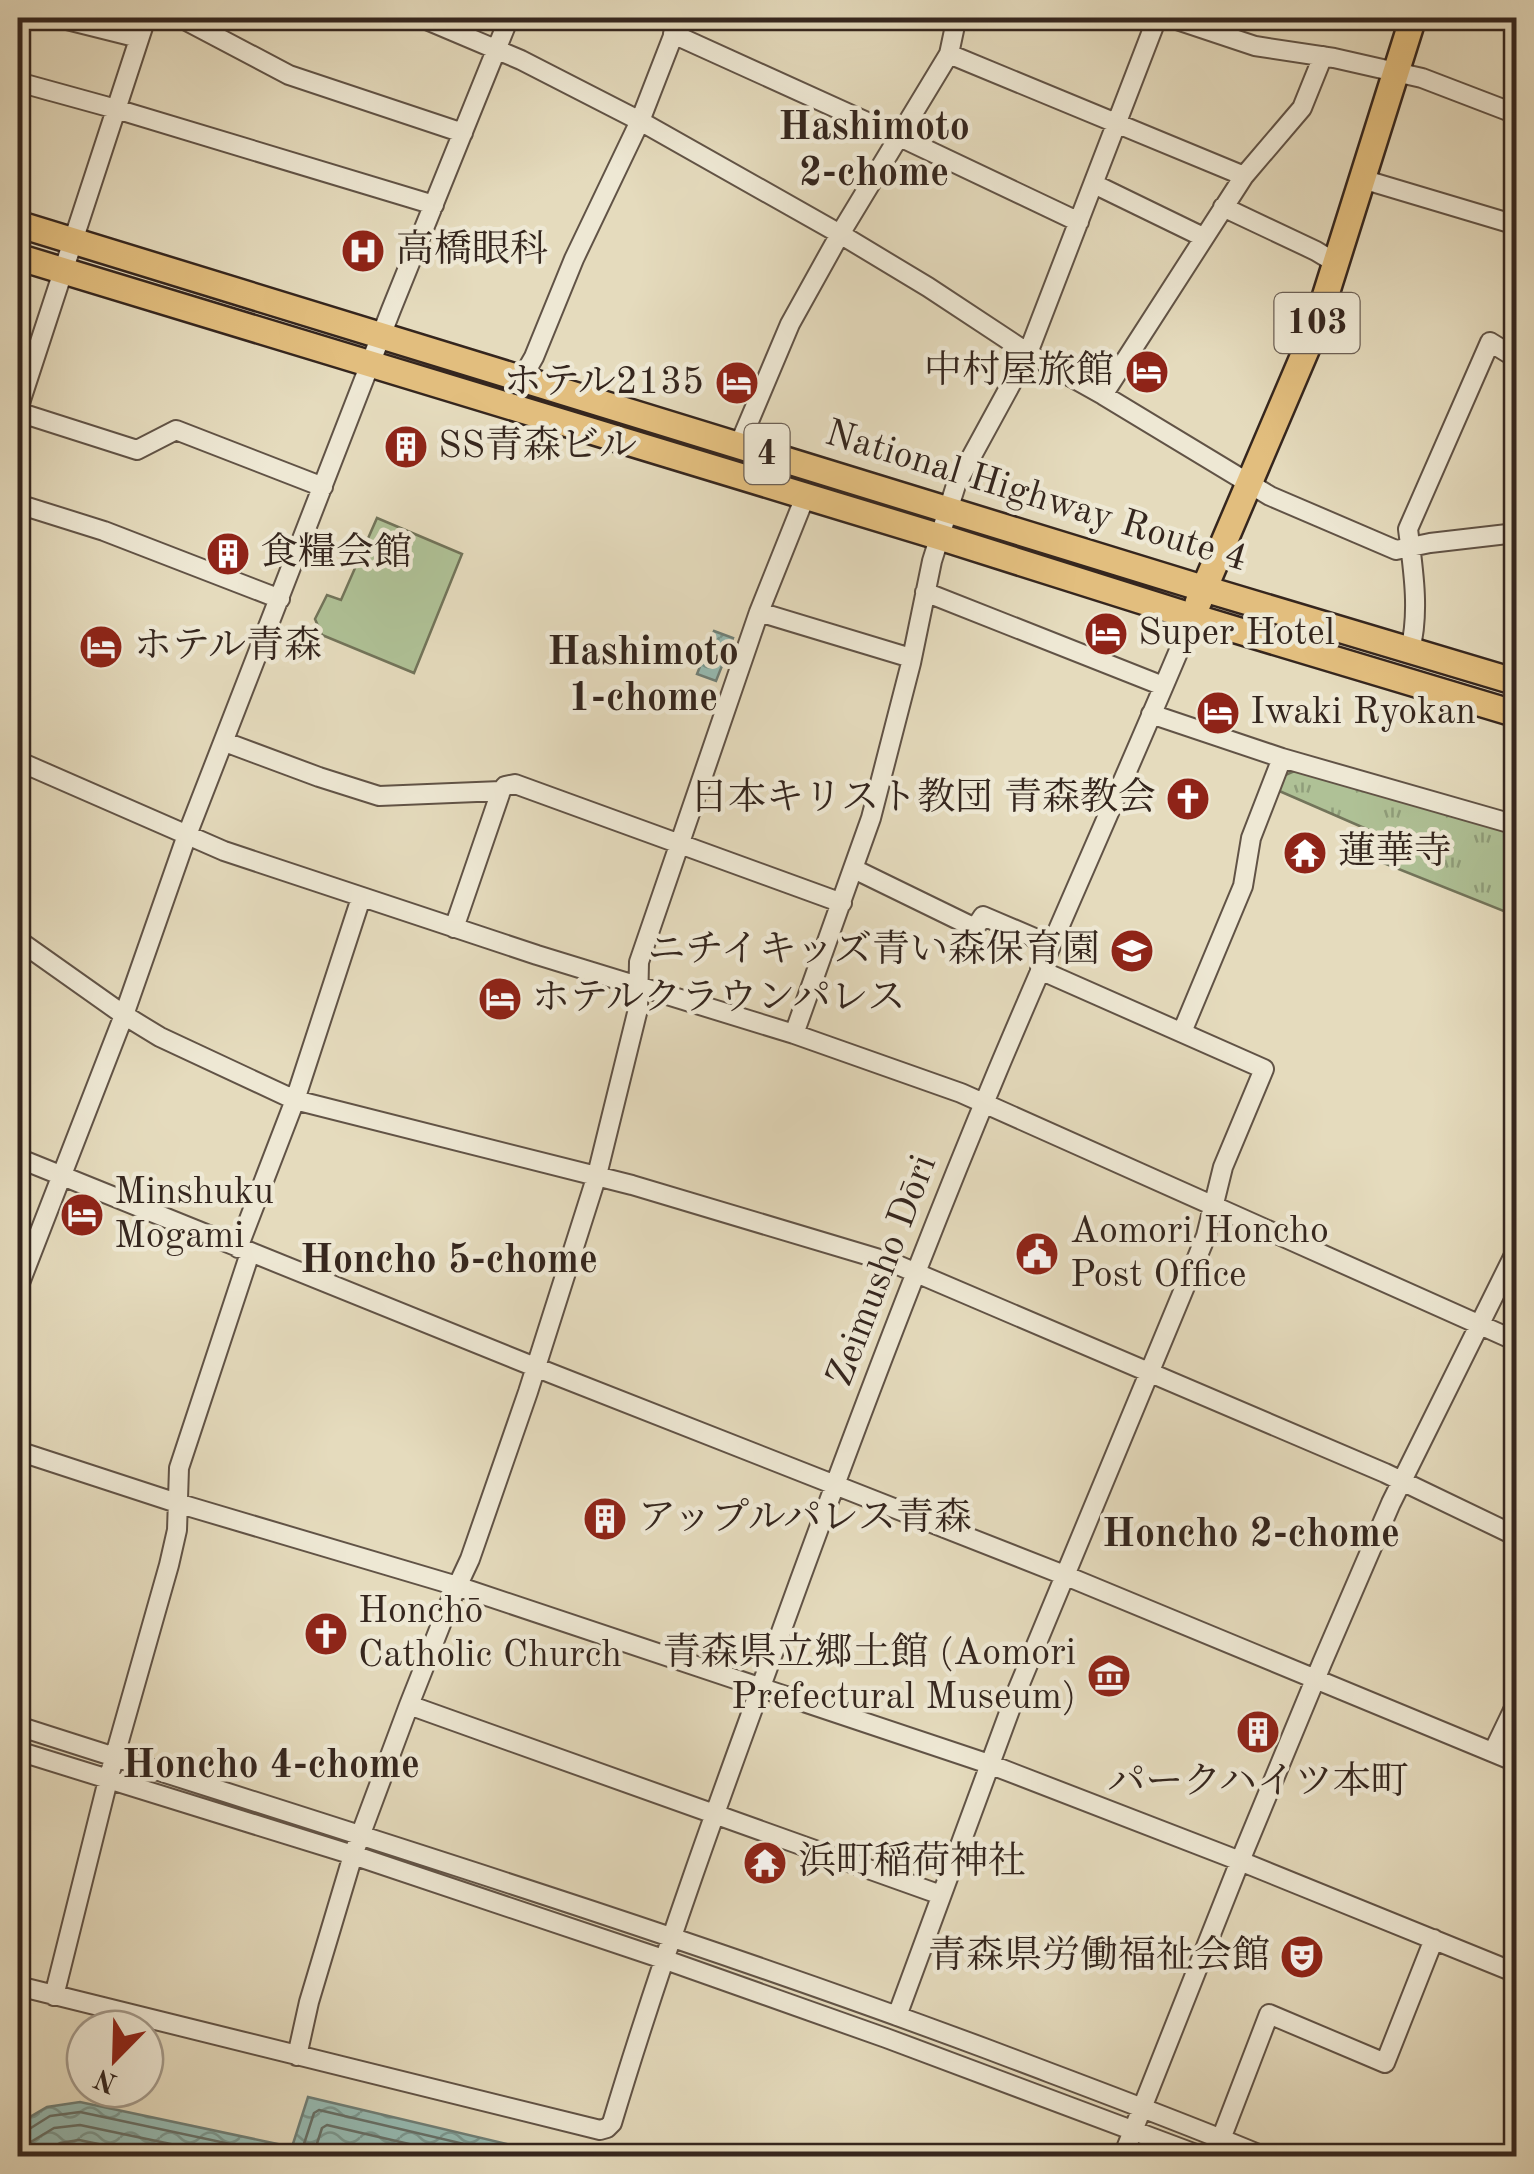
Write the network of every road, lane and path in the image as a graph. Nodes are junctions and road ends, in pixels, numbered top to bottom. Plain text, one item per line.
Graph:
1 (60, 18) edge
2 (146, 18) edge
3 (182, 18) edge
4 (422, 18) edge
5 (509, 18) edge
6 (1157, 18) edge
7 (1171, 18) edge
8 (1413, 18) edge
9 (957, 19) edge
10 (677, 26) edge
11 (139, 38) junction
12 (497, 49) junction
13 (948, 54) junction
14 (1323, 56) junction
15 (1396, 73) junction
16 (18, 82) edge
17 (116, 109) junction
18 (1516, 114) edge
19 (640, 121) junction
20 (1118, 123) junction
21 (463, 133) junction
22 (900, 137) junction
23 (1244, 176) junction
24 (1362, 179) junction
25 (1094, 184) junction
26 (434, 205) junction
27 (1223, 207) junction
28 (1079, 222) junction
29 (18, 224) edge
30 (1516, 225) edge
31 (840, 234) junction
32 (1203, 237) junction
33 (73, 240) junction
34 (18, 257) edge
35 (1336, 263) junction
36 (64, 271) junction
37 (382, 335) junction
38 (1028, 353) junction
39 (1516, 358) edge
40 (370, 365) junction
41 (522, 378) junction
42 (1102, 394) junction
43 (18, 410) edge
44 (739, 445) junction
45 (1250, 485) junction
46 (323, 487) junction
47 (805, 496) junction
48 (18, 504) edge
49 (948, 509) junction
50 (1516, 533) edge
51 (940, 537) junction
52 (1410, 547) junction
53 (1205, 589) junction
54 (925, 592) junction
55 (280, 599) junction
56 (759, 612) junction
57 (1193, 617) junction
58 (1410, 650) junction
59 (912, 658) junction
60 (1516, 682) edge
61 (1164, 686) junction
62 (1151, 714) junction
63 (1516, 714) edge
64 (225, 742) junction
65 (1282, 758) junction
66 (18, 761) edge
67 (502, 791) junction
68 (1516, 825) edge
69 (187, 835) junction
70 (678, 842) junction
71 (854, 869) junction
72 (360, 898) junction
73 (842, 903) junction
74 (454, 928) junction
75 (18, 940) edge
76 (1051, 944) junction
77 (1040, 970) junction
78 (638, 986) junction
79 (124, 1015) junction
80 (1182, 1032) junction
81 (794, 1034) junction
82 (296, 1100) junction
83 (985, 1102) junction
84 (1516, 1144) edge
85 (1516, 1157) edge
86 (18, 1158) edge
87 (62, 1176) junction
88 (597, 1176) junction
89 (1214, 1204) junction
90 (244, 1250) junction
91 (1516, 1251) edge
92 (916, 1272) junction
93 (18, 1288) edge
94 (1480, 1324) junction
95 (1516, 1340) edge
96 (535, 1367) junction
97 (1149, 1371) junction
98 (18, 1451) edge
99 (1403, 1481) junction
100 (835, 1484) junction
101 (177, 1503) junction
102 (1516, 1536) edge
103 (1064, 1576) junction
104 (457, 1586) junction
105 (1316, 1678) junction
106 (760, 1688) junction
107 (1516, 1704) edge
108 (409, 1705) junction
109 (18, 1726) edge
110 (18, 1751) edge
111 (1492, 1752) junction
112 (114, 1757) junction
113 (1516, 1762) edge
114 (989, 1764) junction
115 (108, 1780) junction
116 (714, 1812) junction
117 (360, 1834) junction
118 (353, 1855) junction
119 (1240, 1861) junction
120 (941, 1895) junction
121 (670, 1936) junction
122 (1434, 1939) junction
123 (662, 1959) junction
124 (1516, 1973) edge
125 (18, 1986) edge
126 (54, 1996) junction
127 (897, 2016) junction
128 (297, 2056) junction
129 (1142, 2108) junction
130 (1133, 2131) junction
131 (1221, 2139) junction
132 (1123, 2156) edge
133 (1201, 2156) edge
134 (1262, 2156) edge

1 - 11 street
2 - 11 street
3 - 21 street
4 - 12 street
5 - 12 street
6 - 20 street
7 - 14 street
8 - 15 highway, 103
9 - 13 street
10 - 19 street
10 - 22 street
11 - 17 street
12 - 19 street
12 - 21 street
13 - 20 street
13 - 22 street
14 - 15 street
14 - 23 street
15 - 18 street
15 - 24 highway, 103
16 - 17 street
17 - 26 street
17 - 33 street
19 - 31 street
19 - 41 street
20 - 23 street
20 - 25 street
21 - 26 street
22 - 28 street
22 - 31 street
23 - 27 street
24 - 30 street
24 - 35 highway, 103
25 - 28 street
25 - 32 street
26 - 37 street
27 - 32 street
27 - 35 street
28 - 38 street
29 - 33 highway, National Highway Route 4 / 4
31 - 38 street
31 - 44 street
32 - 42 street
33 - 36 street
33 - 37 highway, National Highway Route 4 / 4
34 - 36 highway, National Highway Route 4 / 4
35 - 45 highway, 103
36 - 40 highway, National Highway Route 4 / 4
36 - 43 street
37 - 40 street
37 - 41 highway, National Highway Route 4 / 4
38 - 42 street
38 - 49 street
39 - 52 street
40 - 46 street
40 - 47 highway, National Highway Route 4 / 4
41 - 44 highway, National Highway Route 4 / 4
42 - 45 street
43 - 46 street
44 - 49 highway, National Highway Route 4 / 4
45 - 52 street
45 - 53 highway, 103
46 - 55 street
47 - 51 highway, National Highway Route 4 / 4
47 - 56 street
48 - 55 street
49 - 51 street
49 - 53 highway, National Highway Route 4 / 4
50 - 52 street
51 - 54 street
51 - 57 highway, National Highway Route 4 / 4
52 - 58 street
53 - 57 highway, 103
53 - 58 highway, National Highway Route 4 / 4
54 - 59 street
54 - 61 street
55 - 64 street
56 - 59 street
56 - 70 street
57 - 61 street, Zeimusho Dōri
57 - 63 highway, National Highway Route 4 / 4
58 - 60 highway, National Highway Route 4 / 4
59 - 71 street
61 - 62 street, Zeimusho Dōri
62 - 65 street
62 - 76 street, Zeimusho Dōri
64 - 67 street
64 - 69 street
65 - 68 street
65 - 80 street
66 - 69 street
67 - 70 street
67 - 74 street
69 - 72 street
69 - 79 street
70 - 73 street
70 - 78 street
71 - 73 street
71 - 76 street
72 - 74 street
72 - 82 street
73 - 81 street
74 - 78 street
75 - 79 street
76 - 77 street, Zeimusho Dōri
77 - 80 street
77 - 83 street, Zeimusho Dōri
78 - 81 street
78 - 88 street
79 - 82 street
79 - 87 street
80 - 89 street
81 - 83 street
82 - 88 street
82 - 90 street
83 - 89 street
83 - 92 street, Zeimusho Dōri
84 - 85 street
86 - 87 street
87 - 90 street
87 - 93 street
88 - 92 street
88 - 96 street
89 - 94 street
89 - 97 street
90 - 96 street
90 - 101 street
91 - 94 street
92 - 97 street
92 - 100 street, Zeimusho Dōri
94 - 95 street
94 - 99 street
96 - 100 street
96 - 104 street
97 - 99 street
97 - 103 street
98 - 101 street
99 - 102 street
99 - 105 street
100 - 103 street
100 - 106 street, Zeimusho Dōri
101 - 104 street
101 - 112 street
103 - 105 street
103 - 114 street
104 - 106 street
104 - 108 street
105 - 111 street
105 - 119 street
106 - 114 street
106 - 116 street, Zeimusho Dōri
107 - 111 street
108 - 116 street
108 - 117 street
109 - 112 street
110 - 115 street
111 - 113 street
112 - 115 street
112 - 117 street
114 - 119 street
114 - 120 street
115 - 118 street
115 - 126 street
116 - 120 street
116 - 121 street, Zeimusho Dōri
117 - 118 street
117 - 121 street
118 - 123 street
118 - 128 street
119 - 122 street
119 - 129 street
120 - 127 street
121 - 123 street, Zeimusho Dōri
121 - 127 street
122 - 124 street
122 - 131 street
123 - 128 street, Zeimusho Dōri
123 - 130 street
125 - 126 street, Zeimusho Dōri
126 - 128 street, Zeimusho Dōri
127 - 129 street
129 - 130 street
129 - 131 street
130 - 132 street
130 - 133 street
131 - 134 street

